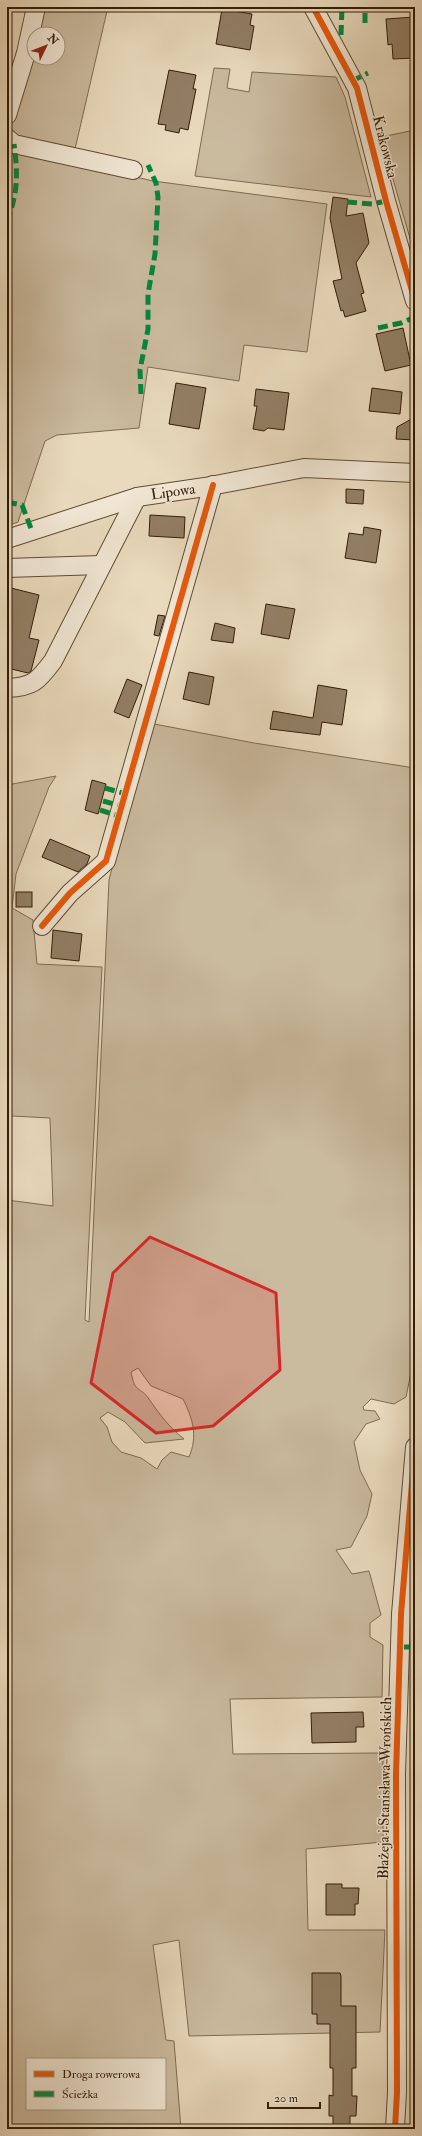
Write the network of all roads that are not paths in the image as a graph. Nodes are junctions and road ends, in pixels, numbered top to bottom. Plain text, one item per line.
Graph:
1 (36, 7) edge
2 (313, 7) edge
3 (7, 115) edge
4 (7, 138) edge
5 (133, 170) dead end
6 (415, 301) edge
7 (415, 473) edge
8 (213, 485) junction
9 (136, 497) junction
10 (7, 539) edge
11 (101, 565) junction
12 (7, 568) edge
13 (7, 688) edge
14 (42, 926) dead end
15 (415, 1447) edge
16 (395, 2129) edge

1 - 3 street
2 - 6 street, Krakowska
4 - 5 street
7 - 8 street, Lipowa
8 - 9 street, Lipowa
8 - 14 street
9 - 10 street, Lipowa
9 - 11 street
11 - 12 street
11 - 13 street
15 - 16 street, Błażeja i Stanisława Wrońskich

